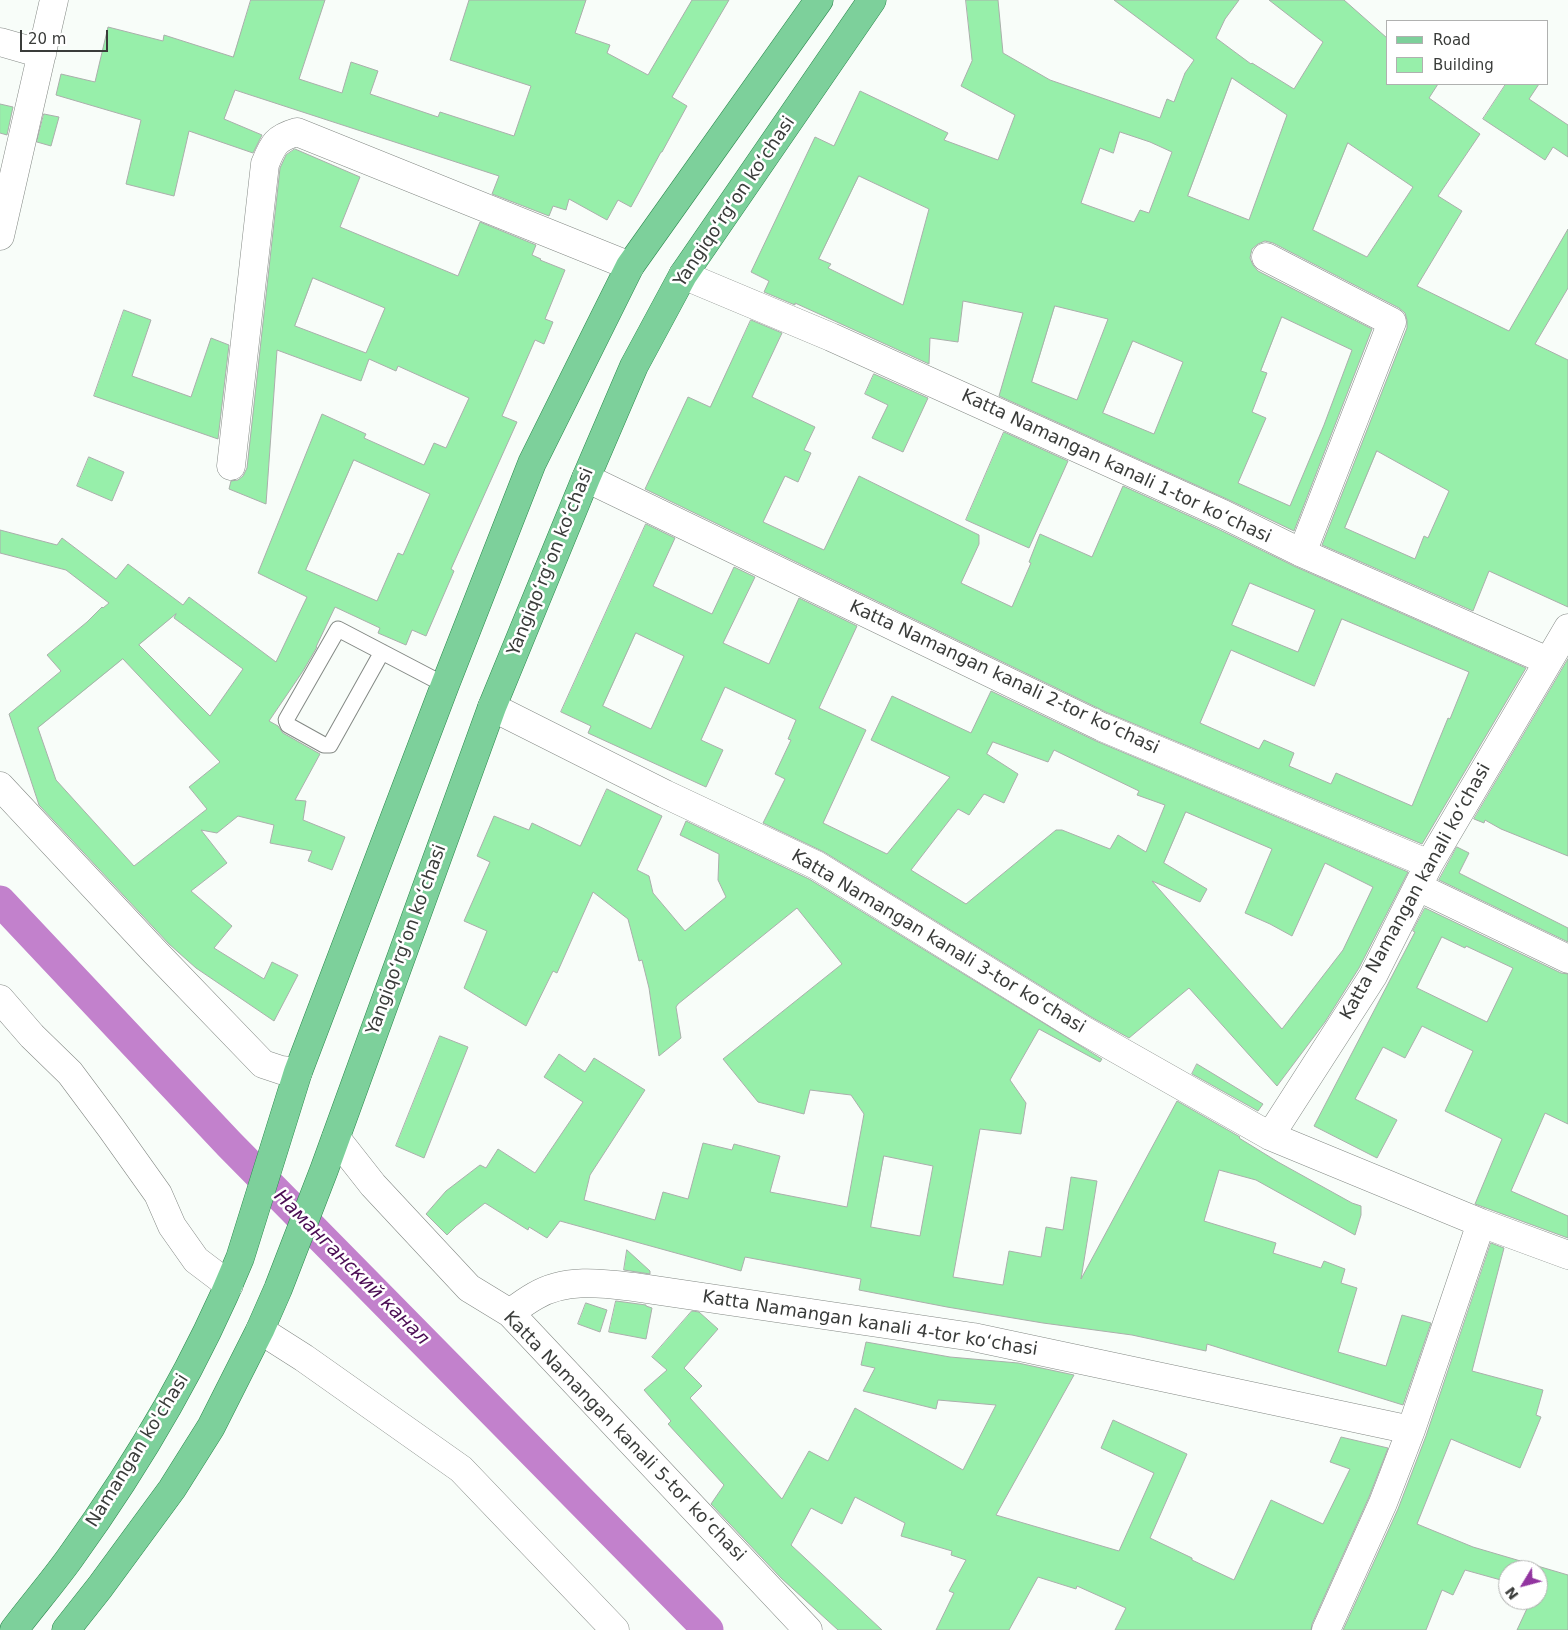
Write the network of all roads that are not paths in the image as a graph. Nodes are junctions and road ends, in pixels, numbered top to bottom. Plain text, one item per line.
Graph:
1 (54, 0) edge
2 (819, 0) edge
3 (872, 0) edge
4 (0, 42) edge
5 (42, 54) junction
6 (0, 236) edge
7 (1266, 257) dead end
8 (630, 266) junction
9 (683, 276) junction
10 (231, 466) dead end
11 (586, 478) junction
12 (1302, 553) junction
13 (1568, 628) edge
14 (382, 652) junction
15 (1548, 661) junction
16 (445, 685) junction
17 (492, 707) junction
18 (0, 786) edge
19 (1424, 875) junction
20 (1568, 959) edge
21 (0, 999) edge
22 (0, 1019) edge
23 (32, 1036) junction
24 (298, 1072) junction
25 (1270, 1136) junction
26 (336, 1138) junction
27 (1481, 1223) junction
28 (1568, 1254) edge
29 (229, 1285) junction
30 (510, 1313) junction
31 (260, 1330) junction
32 (1411, 1430) junction
33 (14, 1630) edge
34 (66, 1630) edge
35 (615, 1630) edge
36 (808, 1630) edge
37 (1326, 1630) edge

1 - 5 street
2 - 8 main road
3 - 9 main road, Yangiqoʻrgʻon koʻchasi
4 - 5 street
5 - 6 street
7 - 12 street
8 - 10 street
8 - 16 main road
9 - 11 main road, Yangiqoʻrgʻon koʻchasi
9 - 12 street, Katta Namangan kanali 1-tor koʻchasi
11 - 17 main road, Yangiqoʻrgʻon koʻchasi
11 - 19 street, Katta Namangan kanali 2-tor koʻchasi
12 - 15 street, Katta Namangan kanali 1-tor koʻchasi
13 - 15 street, Katta Namangan kanali koʻchasi
14 - 14 lane
14 - 16 lane
15 - 19 street, Katta Namangan kanali koʻchasi
16 - 24 main road
17 - 25 street, Katta Namangan kanali 3-tor koʻchasi
17 - 26 main road, Yangiqoʻrgʻon koʻchasi
18 - 24 street
19 - 20 street, Katta Namangan kanali 2-tor koʻchasi
19 - 25 street, Katta Namangan kanali koʻchasi
21 - 23 street
22 - 23 street
23 - 29 street
24 - 29 main road, Namangan ko'chasi
25 - 27 street
26 - 30 street, Katta Namangan kanali 5-tor koʻchasi
26 - 31 main road, Yangiqoʻrgʻon koʻchasi
27 - 28 street
27 - 32 street
29 - 33 main road, Namangan ko'chasi
30 - 32 street, Katta Namangan kanali 4-tor koʻchasi
30 - 36 street, Katta Namangan kanali 5-tor koʻchasi
31 - 34 main road
31 - 35 street
32 - 37 street

